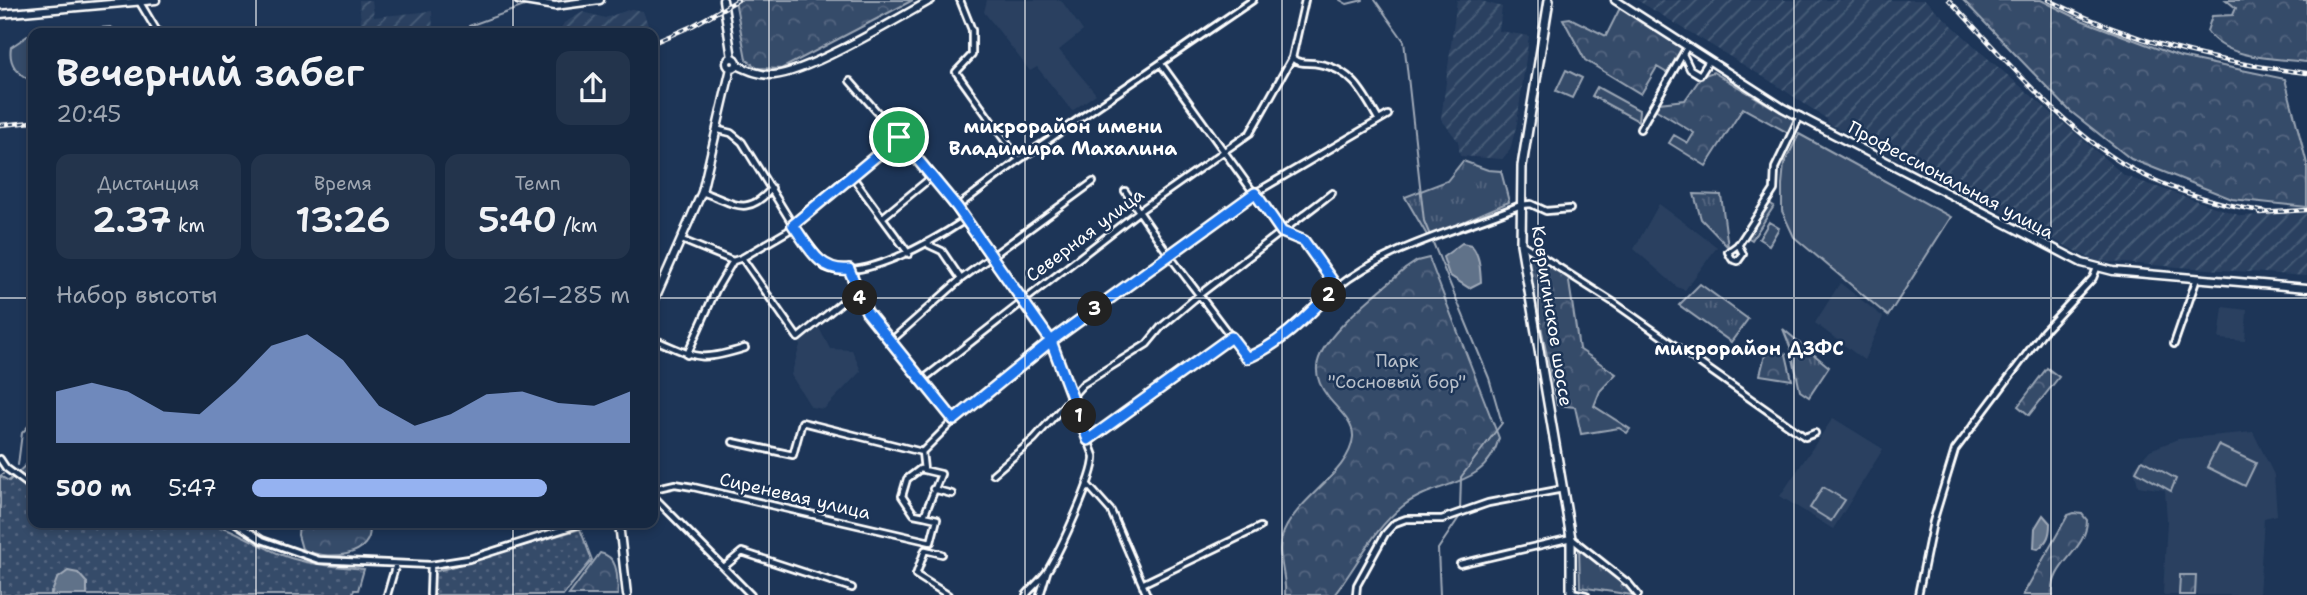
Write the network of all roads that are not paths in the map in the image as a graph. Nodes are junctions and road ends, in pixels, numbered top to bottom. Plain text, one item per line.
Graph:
1 (156, 0) edge
2 (518, 0) edge
3 (600, 0) edge
4 (723, 0) edge
5 (931, 0) edge
6 (960, 0) edge
7 (1253, 0) edge
8 (1305, 0) edge
9 (1549, 0) edge
10 (1615, 0) edge
11 (140, 1) edge
12 (0, 14) edge
13 (155, 28) edge
14 (1687, 47) junction
15 (1683, 54) junction
16 (1292, 58) junction
17 (1709, 61) junction
18 (1161, 64) junction
19 (734, 66) junction
20 (850, 81) dead end
21 (1388, 115) dead end
22 (1800, 117) junction
23 (1378, 118) junction
24 (1640, 129) dead end
25 (719, 130) junction
26 (899, 137) junction
27 (1226, 150) junction
28 (1020, 160) junction
29 (851, 175) junction
30 (933, 176) junction
31 (1093, 182) dead end
32 (772, 188) junction
33 (1125, 191) dead end
34 (702, 192) junction
35 (1255, 193) junction
36 (1332, 193) dead end
37 (1521, 205) junction
38 (957, 207) junction
39 (1570, 209) dead end
40 (1138, 212) junction
41 (883, 217) junction
42 (965, 220) junction
43 (793, 225) junction
44 (1282, 232) junction
45 (681, 240) junction
46 (1521, 244) junction
47 (1738, 244) dead end
48 (928, 245) junction
49 (909, 254) junction
50 (991, 256) junction
51 (1169, 256) junction
52 (742, 258) junction
53 (733, 261) junction
54 (2097, 268) junction
55 (849, 269) junction
56 (2197, 278) junction
57 (961, 279) junction
58 (2307, 288) edge
59 (858, 289) junction
60 (1334, 289) junction
61 (658, 292) edge
62 (1199, 295) junction
63 (1022, 300) junction
64 (1231, 337) junction
65 (892, 340) junction
66 (658, 341) edge
67 (1051, 341) junction
68 (2174, 344) dead end
69 (745, 348) dead end
70 (687, 355) junction
71 (921, 381) junction
72 (1071, 395) junction
73 (954, 420) junction
74 (1815, 433) dead end
75 (1088, 440) junction
76 (733, 442) dead end
77 (922, 452) junction
78 (0, 459) edge
79 (924, 470) junction
80 (993, 474) dead end
81 (28, 484) edge
82 (1087, 484) junction
83 (658, 488) edge
84 (932, 489) junction
85 (1564, 489) junction
86 (952, 494) dead end
87 (658, 501) edge
88 (924, 516) junction
89 (1260, 527) dead end
90 (244, 528) edge
91 (567, 528) edge
92 (620, 528) edge
93 (1571, 538) junction
94 (942, 554) dead end
95 (396, 564) junction
96 (1460, 564) dead end
97 (431, 565) junction
98 (723, 567) junction
99 (1047, 571) junction
100 (1144, 583) junction
101 (852, 588) dead end
102 (1571, 594) edge
103 (387, 595) edge
104 (430, 595) edge
105 (627, 595) edge
106 (751, 595) edge
107 (947, 595) edge
108 (1026, 595) edge
109 (1040, 595) edge
110 (1147, 595) edge
111 (1356, 595) edge
112 (1586, 595) edge
113 (1638, 595) edge
114 (1919, 595) edge

1 - 11 main road
2 - 3 main road
4 - 19 main road
5 - 19 main road
6 - 28 street
7 - 18 street
8 - 16 street, Северная улица
9 - 37 main road, Ковригинское шоссе
10 - 14 main road, Профессиональная улица
11 - 12 main road
11 - 13 street
14 - 15 street
14 - 17 main road, Профессиональная улица
15 - 17 street
15 - 24 street
16 - 23 street
16 - 27 street, Северная улица
17 - 22 main road, Профессиональная улица
18 - 27 street
18 - 28 street
19 - 25 main road
20 - 26 street
21 - 23 street
22 - 47 street
22 - 54 main road, Профессиональная улица
23 - 35 street
25 - 32 street
25 - 34 main road
26 - 29 street
26 - 30 street
27 - 35 street
27 - 40 street, Северная улица
28 - 38 street
29 - 41 street
29 - 43 street
30 - 38 street
30 - 41 street
31 - 50 street
32 - 34 street
32 - 43 street
33 - 40 street
34 - 45 main road
35 - 44 street
35 - 51 street
36 - 44 street
37 - 39 street
37 - 46 main road, Ковригинское шоссе
37 - 60 street
38 - 42 street
40 - 51 street
40 - 63 street, Северная улица
41 - 49 street
42 - 48 street
42 - 50 street
43 - 52 street
43 - 55 street
44 - 60 street
44 - 62 street
45 - 53 street
45 - 61 main road
46 - 74 street
46 - 85 main road, Ковригинское шоссе
48 - 49 street
48 - 57 street
49 - 55 street
50 - 57 street
50 - 63 street
51 - 62 street
51 - 67 street
52 - 53 street
52 - 59 street
53 - 70 street
54 - 56 main road, Профессиональная улица
54 - 114 street
55 - 59 street
56 - 58 main road, Профессиональная улица
56 - 68 street
57 - 65 street
59 - 65 street
60 - 64 street
62 - 64 street
62 - 72 street
63 - 67 street
63 - 71 street, Северная улица
64 - 75 street
65 - 71 street
66 - 70 street
67 - 72 street
67 - 73 street
69 - 70 street
71 - 73 street
72 - 75 street
72 - 80 street
73 - 77 street
75 - 82 street
76 - 77 street
77 - 79 street
78 - 81 street
79 - 84 street
79 - 88 street
82 - 99 street
82 - 100 street
83 - 88 street, Сиреневая улица
84 - 86 street
84 - 88 street
85 - 93 main road, Ковригинское шоссе
85 - 111 street
87 - 98 street
89 - 100 street
90 - 95 street
91 - 97 street
92 - 105 main road
93 - 96 street
93 - 102 main road, Ковригинское шоссе
93 - 113 street
94 - 107 street
95 - 97 street
95 - 103 street
97 - 104 street
98 - 101 street
98 - 106 street
99 - 108 street
99 - 109 street
100 - 110 street
102 - 112 street

